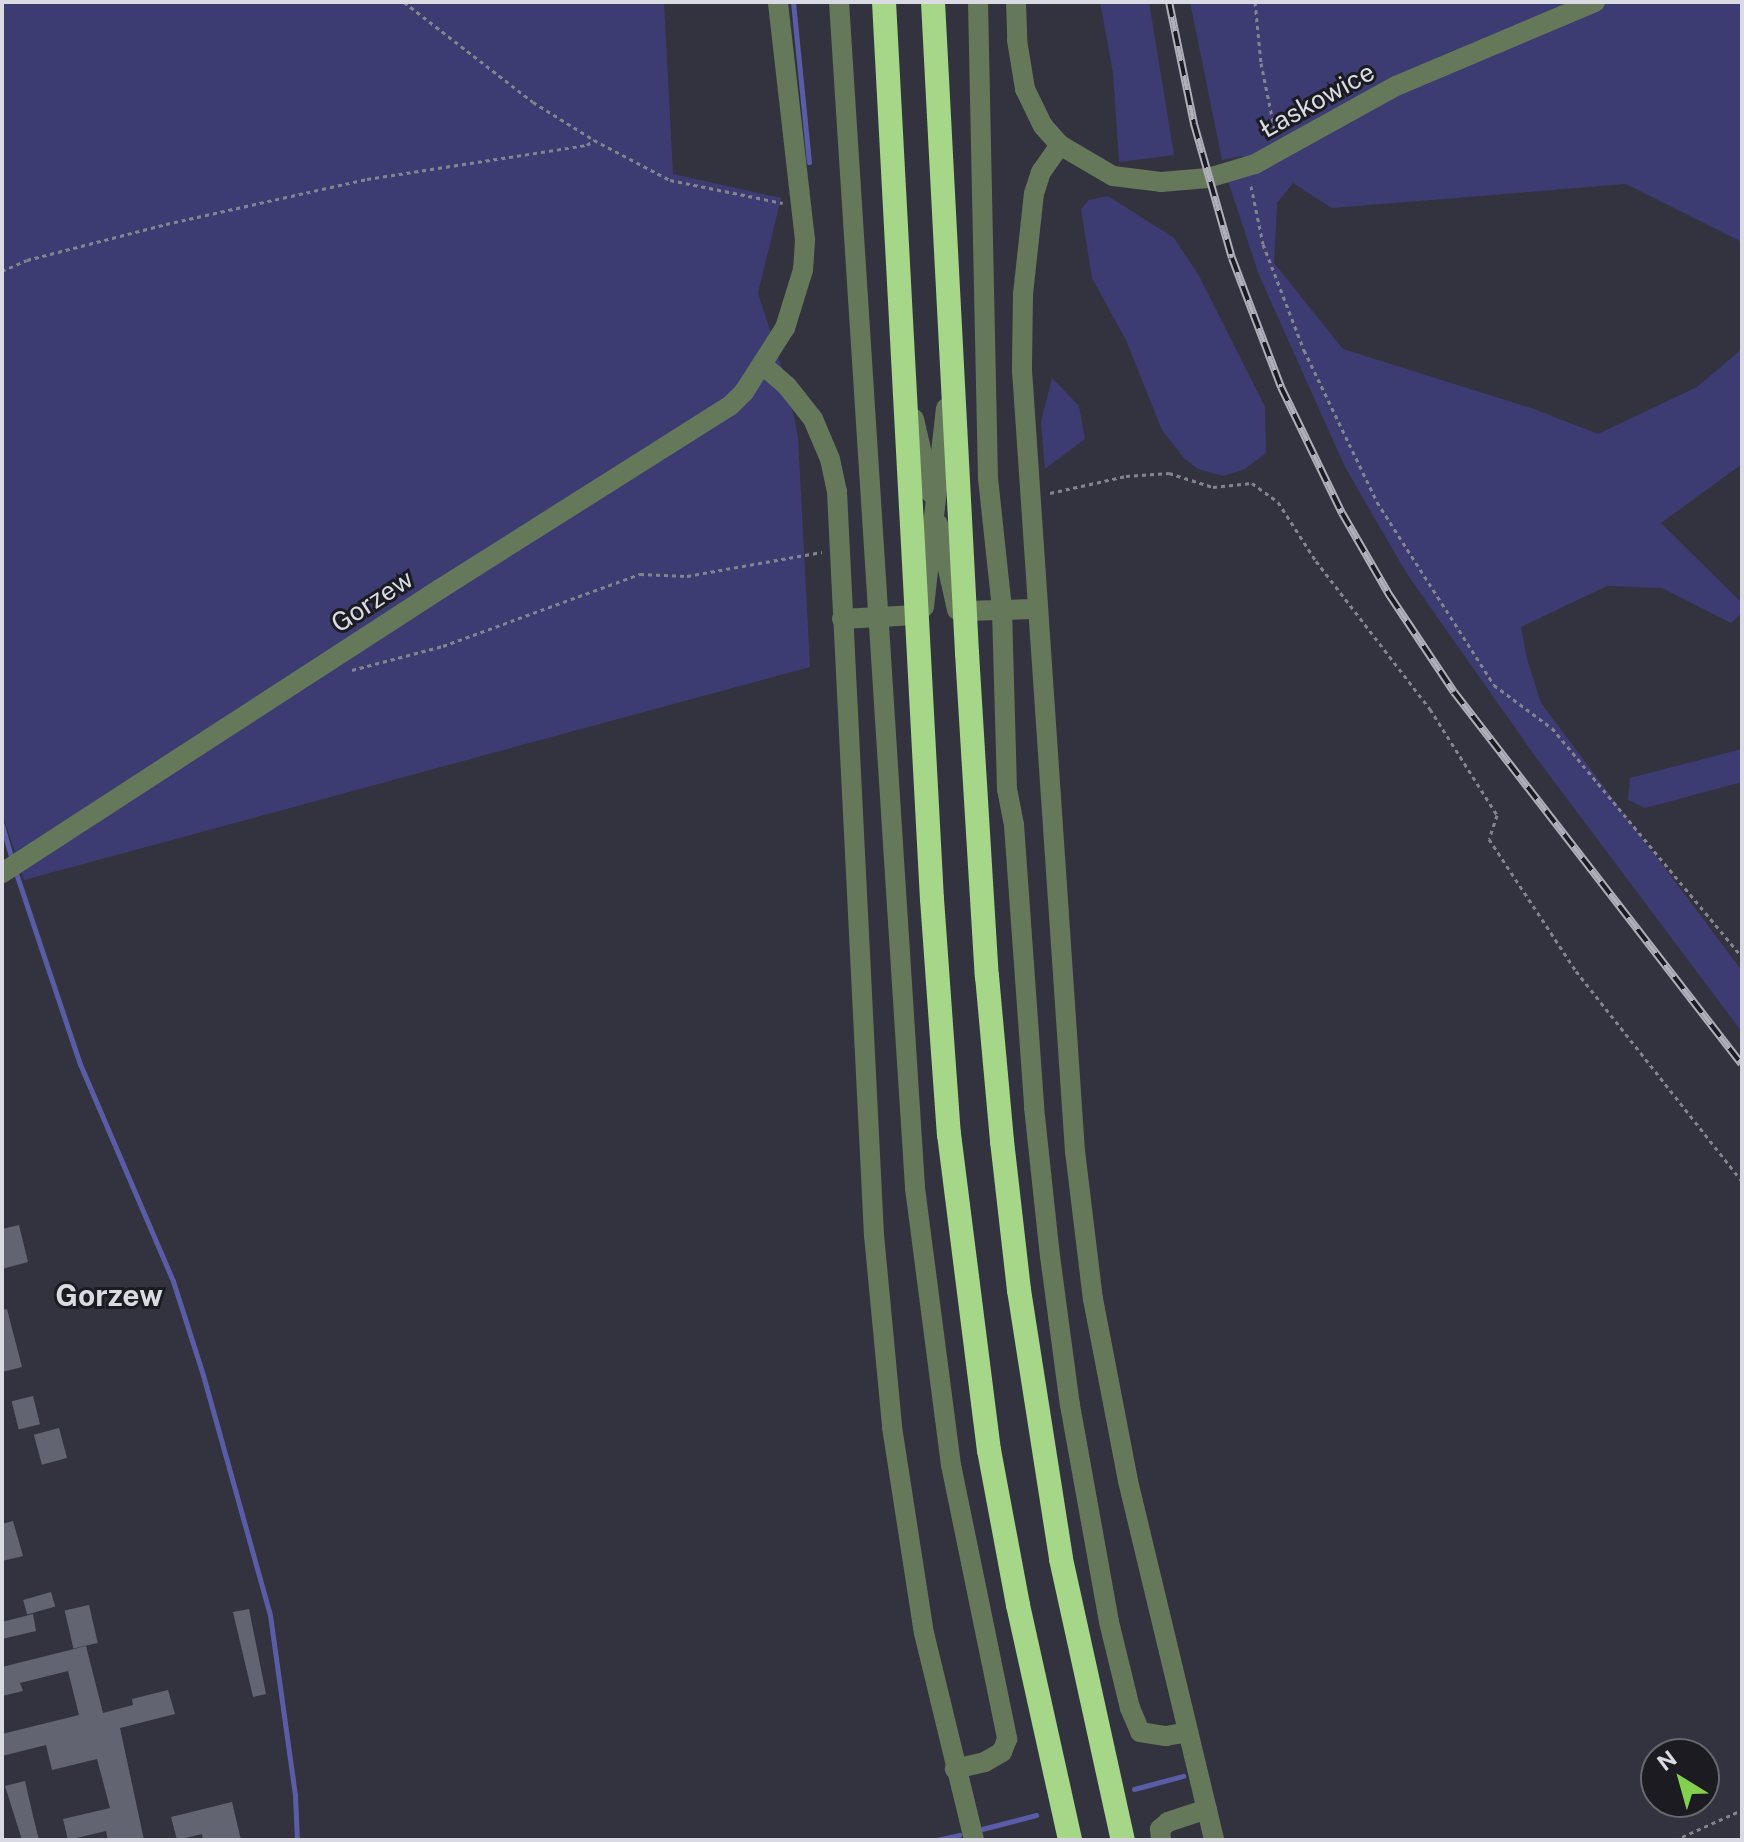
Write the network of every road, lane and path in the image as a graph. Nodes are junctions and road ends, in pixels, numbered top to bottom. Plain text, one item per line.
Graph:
1 (404, 2) edge
2 (778, 2) edge
3 (839, 2) edge
4 (884, 2) edge
5 (933, 2) edge
6 (978, 2) edge
7 (1016, 2) edge
8 (1255, 2) edge
9 (1595, 2) edge
10 (594, 140) junction
11 (1060, 145) junction
12 (1277, 151) junction
13 (1247, 167) junction
14 (799, 205) junction
15 (2, 271) edge
16 (952, 363) junction
17 (764, 366) junction
18 (902, 367) junction
19 (1030, 497) junction
20 (935, 510) junction
21 (838, 550) junction
22 (1037, 609) junction
23 (1002, 610) junction
24 (965, 611) junction
25 (916, 615) junction
26 (879, 617) junction
27 (842, 619) junction
28 (967, 653) junction
29 (918, 659) junction
30 (323, 663) junction
31 (2, 873) edge
32 (1742, 957) edge
33 (1742, 1181) edge
34 (1188, 1732) junction
35 (955, 1769) junction
36 (1207, 1809) junction
37 (1742, 1810) edge
38 (974, 1840) edge
39 (1070, 1840) edge
40 (1123, 1840) edge
41 (1161, 1840) edge
42 (1214, 1840) edge
43 (1675, 1840) edge

1 - 10 path
2 - 14 street, Gorzew
3 - 26 street
4 - 18 highway
5 - 16 highway
6 - 23 street
7 - 11 street
8 - 12 path
9 - 12 street, Łaskowice
10 - 14 path
10 - 15 path
11 - 13 street, Łaskowice
11 - 19 street
12 - 13 street, Łaskowice
13 - 32 path
14 - 17 street, Gorzew
16 - 20 street
16 - 24 highway
17 - 21 street
17 - 30 street, Gorzew
18 - 20 street
18 - 25 highway
19 - 22 street
19 - 33 path
20 - 28 street
20 - 29 street
21 - 27 street
21 - 30 path
22 - 23 street
22 - 34 street
23 - 24 street
23 - 34 street
24 - 28 highway
25 - 26 street
25 - 29 highway
26 - 27 street
26 - 35 street
27 - 35 street
28 - 40 highway
29 - 39 highway
30 - 31 street, Gorzew
34 - 36 street
35 - 38 street
36 - 41 street
36 - 42 street
37 - 43 path

